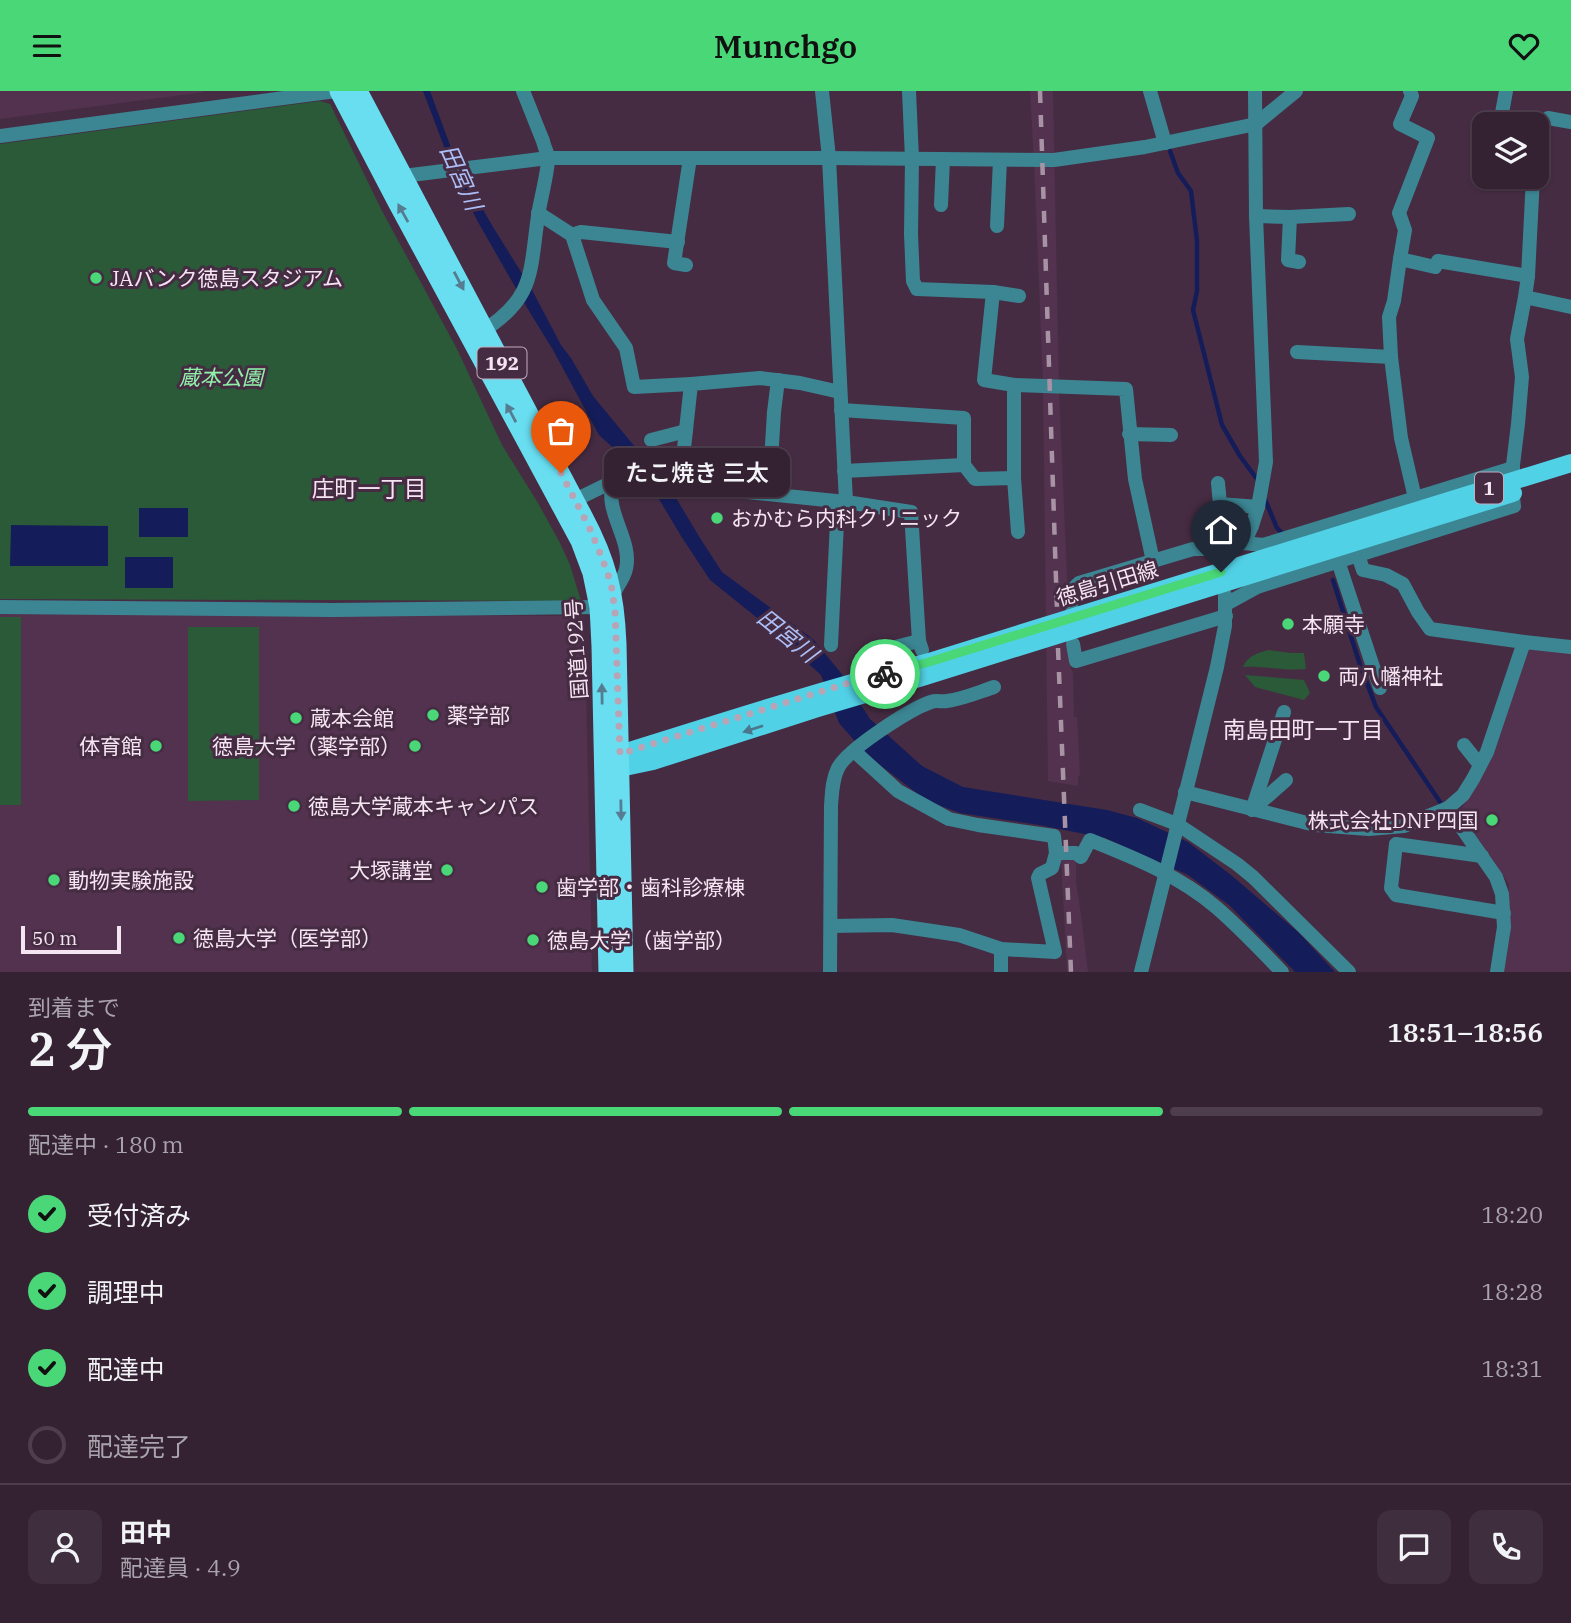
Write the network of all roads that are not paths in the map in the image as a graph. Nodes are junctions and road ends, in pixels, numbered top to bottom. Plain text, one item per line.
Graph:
1 (337, 91) edge
2 (358, 91) edge
3 (523, 91) edge
4 (822, 91) edge
5 (909, 91) edge
6 (1150, 91) edge
7 (1255, 91) edge
8 (1296, 91) edge
9 (1410, 91) edge
10 (1506, 91) edge
11 (1502, 112) edge
12 (1549, 118) edge
13 (1571, 122) edge
14 (1256, 124) junction
15 (0, 136) edge
16 (1165, 143) junction
17 (548, 157) junction
18 (690, 157) junction
19 (829, 157) junction
20 (912, 159) junction
21 (943, 159) junction
22 (1000, 160) junction
23 (403, 176) junction
24 (1532, 189) edge
25 (941, 205) dead end
26 (538, 213) junction
27 (1349, 214) dead end
28 (1256, 216) junction
29 (1290, 217) junction
30 (997, 226) dead end
31 (572, 235) junction
32 (678, 241) junction
33 (1400, 259) junction
34 (1299, 262) dead end
35 (686, 265) dead end
36 (1528, 276) junction
37 (993, 292) junction
38 (1018, 296) dead end
39 (1525, 297) junction
40 (1571, 307) edge
41 (478, 334) junction
42 (1297, 352) dead end
43 (1391, 357) junction
44 (778, 380) junction
45 (691, 384) junction
46 (1014, 385) junction
47 (840, 392) junction
48 (841, 410) junction
49 (686, 431) junction
50 (1129, 434) junction
51 (1171, 435) dead end
52 (651, 440) dead end
53 (1571, 463) edge
54 (964, 465) junction
55 (844, 471) junction
56 (1571, 475) edge
57 (1014, 478) junction
58 (614, 481) junction
59 (1512, 481) junction
60 (1218, 483) dead end
61 (675, 484) junction
62 (769, 494) junction
63 (1261, 495) junction
64 (1415, 498) junction
65 (842, 502) junction
66 (568, 503) junction
67 (1018, 532) dead end
68 (1244, 543) junction
69 (1358, 555) junction
70 (1153, 561) junction
71 (1338, 561) junction
72 (606, 601) junction
73 (1226, 604) junction
74 (1070, 605) dead end
75 (0, 607) edge
76 (1524, 642) junction
77 (1073, 643) dead end
78 (831, 645) dead end
79 (1571, 647) edge
80 (875, 652) dead end
81 (861, 687) junction
82 (994, 687) dead end
83 (1380, 688) dead end
84 (1284, 712) dead end
85 (1464, 745) dead end
86 (856, 750) junction
87 (615, 761) junction
88 (1480, 765) junction
89 (1286, 780) dead end
90 (1185, 793) junction
91 (1448, 808) junction
92 (1140, 810) dead end
93 (1252, 810) junction
94 (1176, 826) junction
95 (1399, 826) junction
96 (1396, 844) junction
97 (1056, 853) junction
98 (1482, 856) junction
99 (1166, 871) junction
100 (1504, 913) junction
101 (831, 926) junction
102 (1001, 949) junction
103 (608, 972) edge
104 (624, 972) edge
105 (830, 972) edge
106 (1000, 972) edge
107 (1140, 972) edge
108 (1282, 972) edge
109 (1349, 972) edge
110 (1497, 972) edge

1 - 15 street
41 -> 1 highway, 国道192号 / 192
2 - 23 highway, 国道192号 / 192
3 - 17 street
4 - 19 street
5 - 20 street
6 - 16 street
7 - 14 street
8 - 14 street
9 - 33 street
10 - 11 street
12 - 13 street
14 - 16 street
14 - 28 street
16 - 22 street
17 - 18 street
17 - 23 street
17 - 26 street
18 - 19 street
18 - 32 street
19 - 20 street
19 - 47 street
20 - 21 street
20 - 37 street
21 - 22 street
21 - 25 street
22 - 30 street
23 -> 41 highway, 国道192号 / 192
24 - 36 street
26 - 31 street
26 - 41 street
27 - 29 street
28 - 29 street
28 - 63 street
29 - 34 street
31 - 32 street
31 - 45 street
32 - 35 street
33 - 36 street
33 - 43 street
36 - 39 street
37 - 38 street
37 - 46 street
39 - 40 street
39 - 59 street
41 - 66 highway, 国道192号 / 192
42 - 43 street
43 - 64 street
44 - 45 street
44 - 47 street
44 - 62 street
45 - 49 street
46 - 50 street
46 - 57 street
47 - 48 street
48 - 54 street
48 - 55 street
49 - 52 street
49 - 61 street
50 - 51 street
50 - 70 street
53 - 59 main road, 徳島引田線 / 1
54 - 55 street
54 - 57 street
55 - 65 street
56 - 59 main road, 徳島引田線 / 1
57 - 67 street
58 - 61 street
58 - 66 street
58 - 72 street
59 - 64 street
59 - 69 street
59 - 81 main road, 徳島引田線 / 1
59 - 81 main road, 徳島引田線 / 1
60 - 63 street
61 - 62 street
62 - 65 street
63 - 68 street
64 - 68 street
65 - 78 street
65 - 80 street
66 - 72 highway, 国道192号 / 192
68 - 70 street
69 - 71 street
69 - 76 street
70 - 74 street
71 - 73 street
71 - 83 street
72 - 75 street
72 - 87 highway, 国道192号 / 192
73 - 77 street
73 - 90 street
76 - 79 street
76 - 88 street
81 - 87 main road, 1
82 - 86 street
84 - 93 street
85 - 88 street
86 - 97 street
86 - 101 street
87 - 103 highway, 国道192号 / 192
87 -> 104 highway, 国道192号 / 192
88 - 91 street
89 - 93 street
90 - 93 street
90 - 94 street
91 - 95 street
91 - 98 street
92 - 94 street
93 - 95 street
94 - 99 street
94 - 109 street
95 - 96 street
96 - 98 street
96 - 100 street
97 - 99 street
97 - 102 street
98 - 100 street
99 - 107 street
99 - 108 street
100 - 110 street
101 - 102 street
101 - 105 street
102 - 106 street

